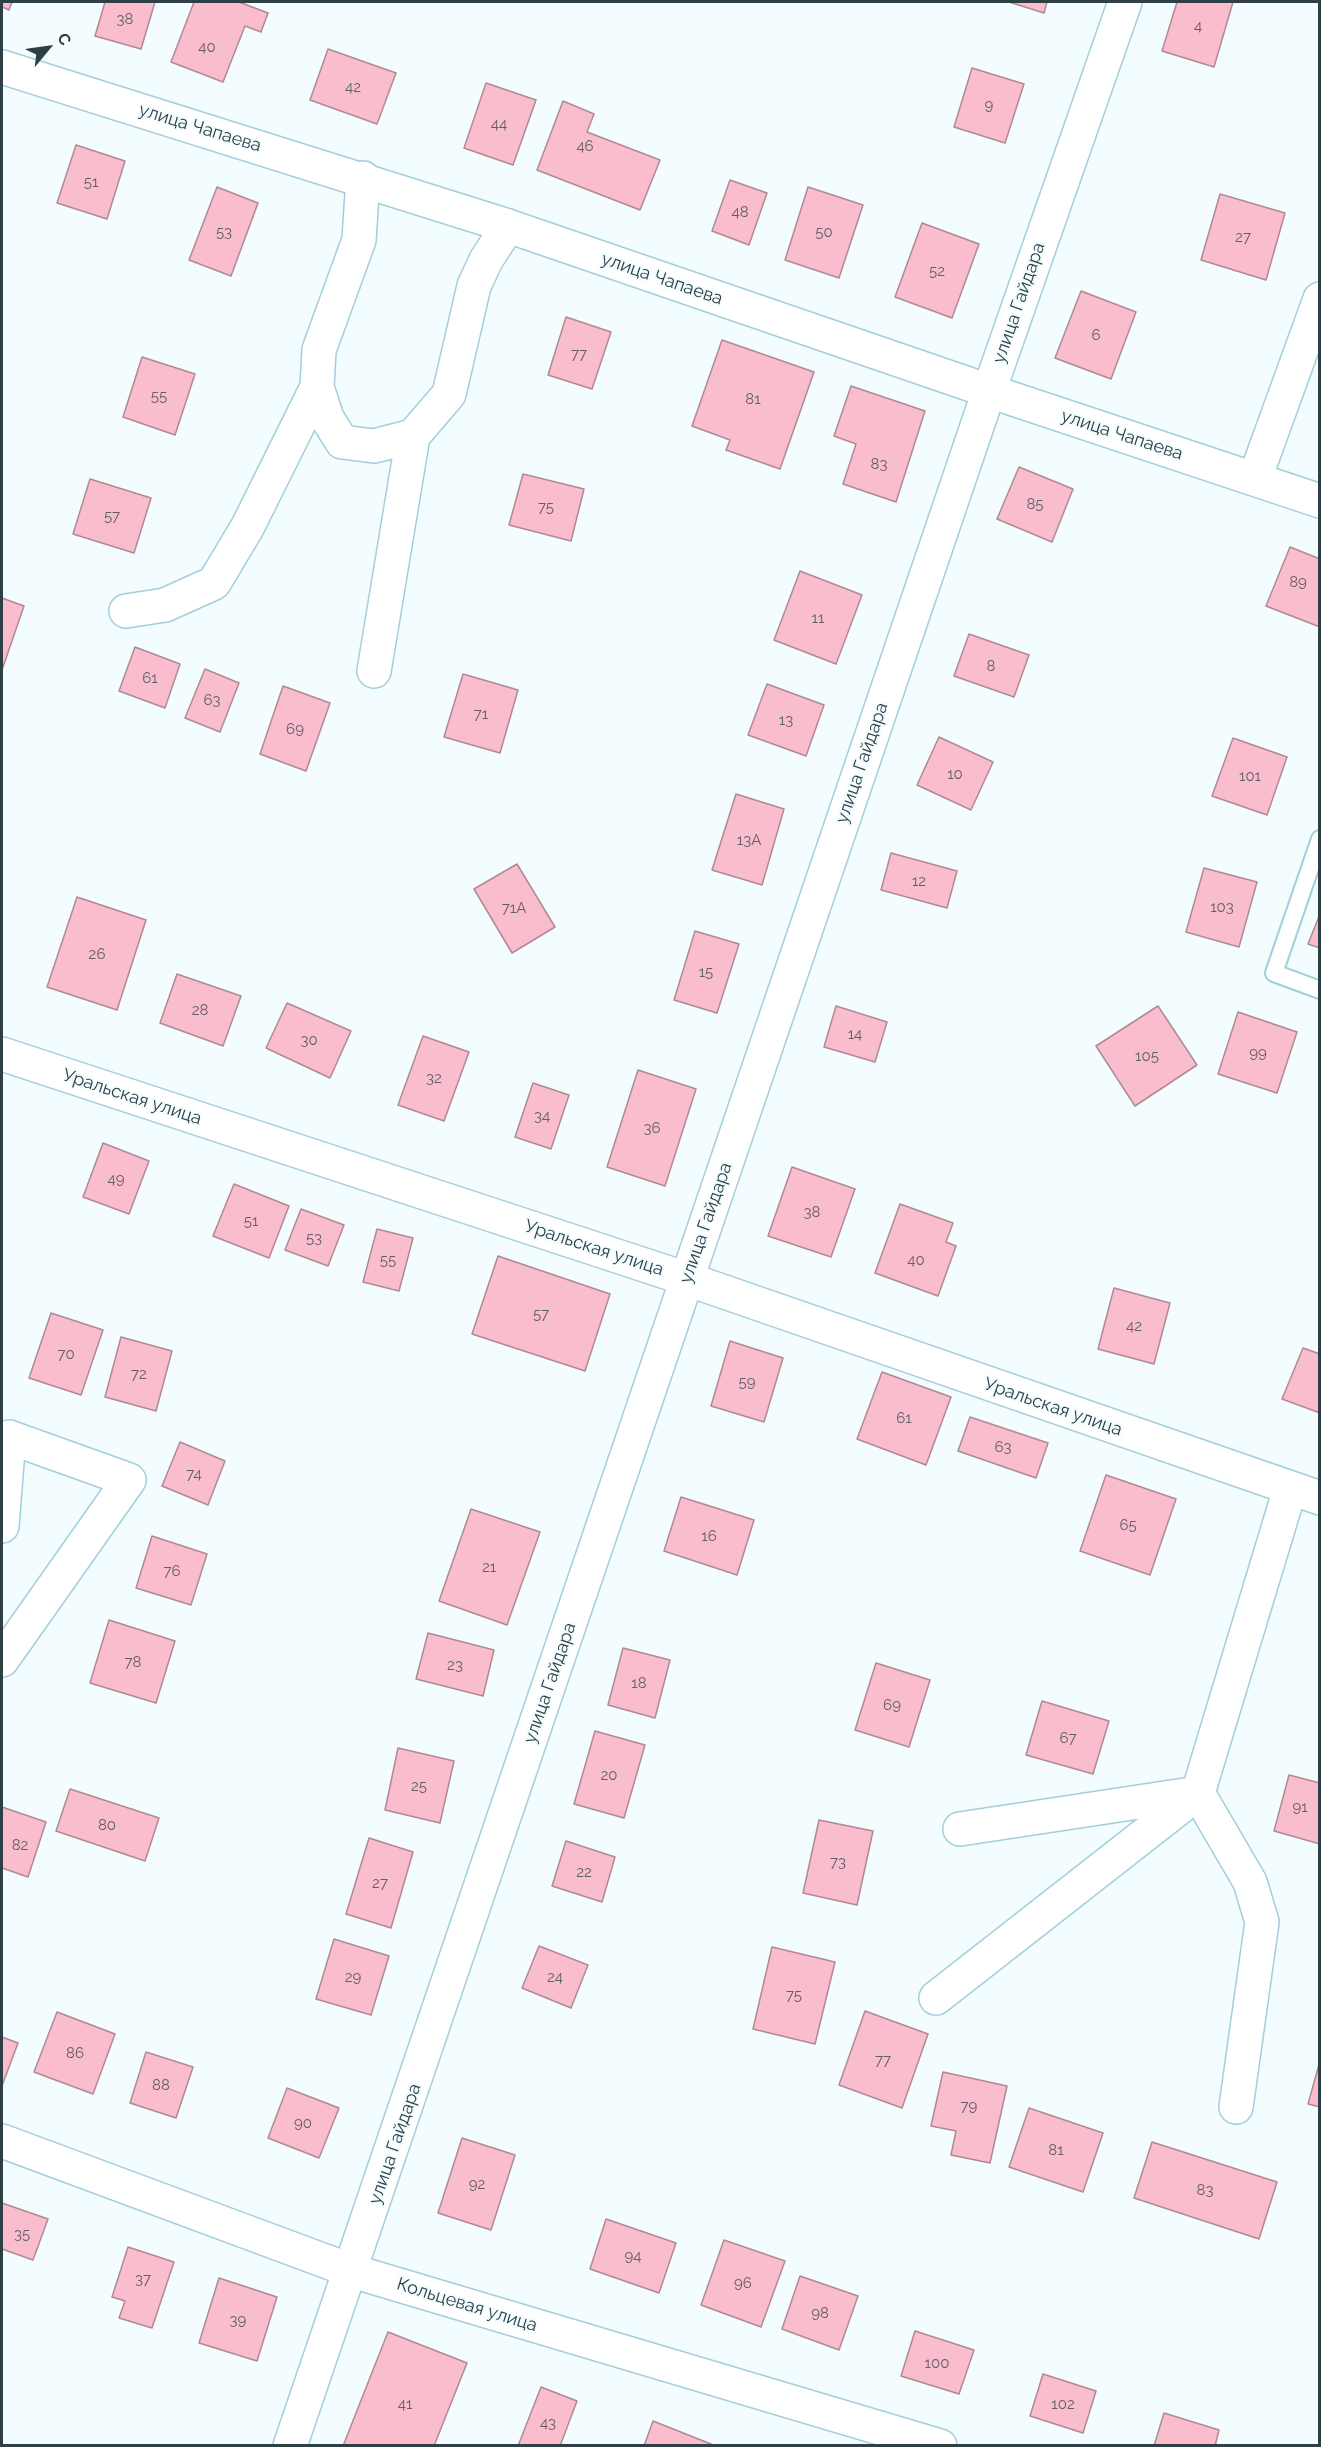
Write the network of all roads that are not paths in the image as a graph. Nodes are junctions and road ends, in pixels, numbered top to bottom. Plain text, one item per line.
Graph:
1 (1125, 2) edge
2 (2, 67) edge
3 (363, 178) junction
4 (508, 226) junction
5 (1320, 299) edge
6 (316, 387) junction
7 (988, 391) junction
8 (413, 436) junction
9 (1255, 478) junction
10 (1320, 501) edge
11 (126, 611) dead end
12 (374, 671) dead end
13 (1320, 839) edge
14 (1320, 990) edge
15 (2, 1054) edge
16 (687, 1279) junction
17 (1305, 1494) edge
18 (2, 1526) edge
19 (2, 1660) edge
20 (1198, 1793) junction
21 (960, 1829) dead end
22 (936, 1998) dead end
23 (1236, 2107) dead end
24 (2, 2141) edge
25 (352, 2271) junction
26 (290, 2445) edge
27 (940, 2445) edge

1 - 7 street, улица Гайдара
2 - 3 street, улица Чапаева
3 - 4 street, улица Чапаева
3 - 6 street
4 - 7 street, улица Чапаева
4 - 8 street
5 - 9 street
6 - 8 street
6 - 11 street
7 - 9 street, улица Чапаева
7 - 16 street, улица Гайдара
8 - 12 street
9 - 10 street, улица Чапаева
13 - 14 lane
15 - 16 street, Уральская улица
16 - 17 street, Уральская улица
16 - 25 street, улица Гайдара
17 - 20 street
18 - 19 street
20 - 21 street
20 - 22 street
20 - 23 street
24 - 25 street, Кольцевая улица
25 - 26 street, улица Гайдара
25 - 27 street, Кольцевая улица

